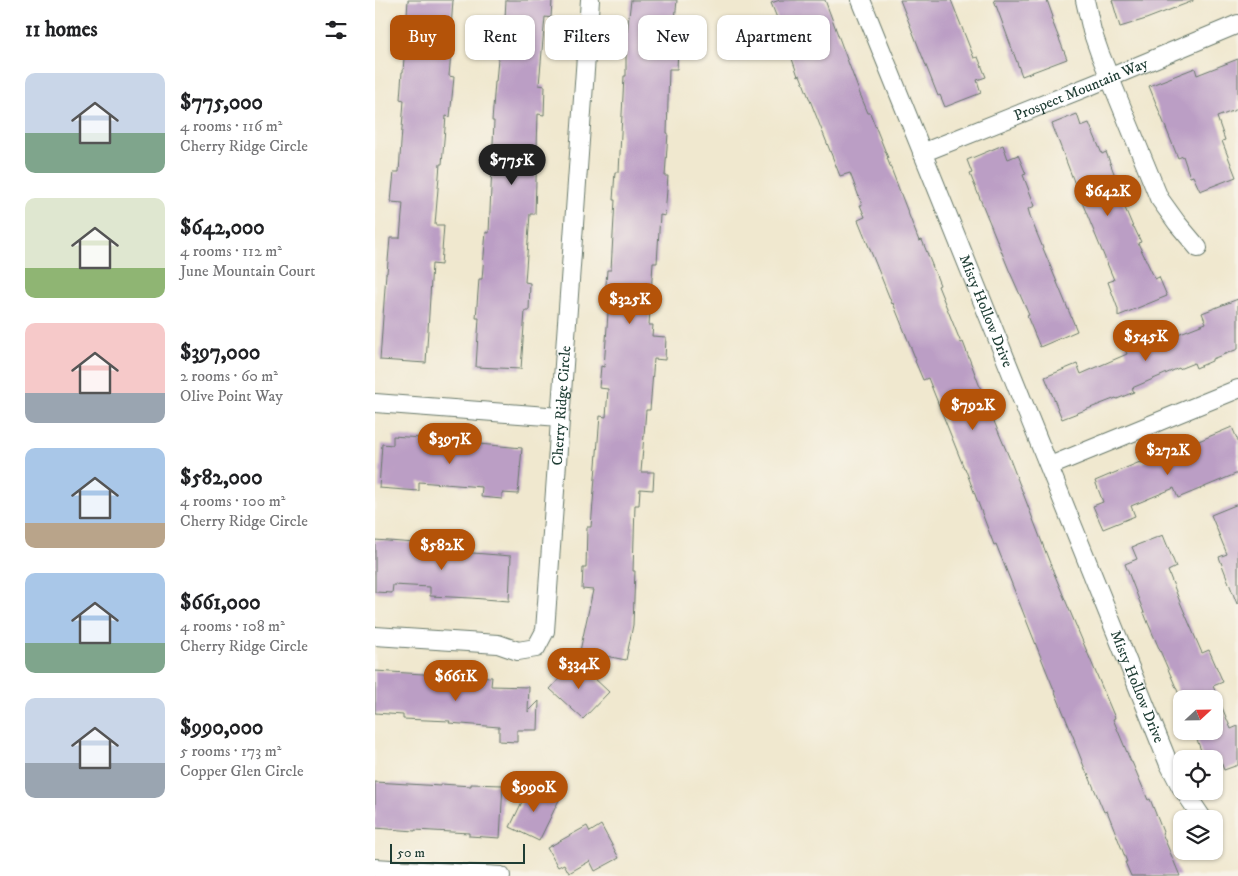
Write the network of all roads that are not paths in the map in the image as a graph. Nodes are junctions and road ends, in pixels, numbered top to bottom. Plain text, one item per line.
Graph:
1 (590, 0) edge
2 (861, 0) edge
3 (1085, 0) edge
4 (1238, 24) edge
5 (1109, 77) junction
6 (923, 153) junction
7 (1198, 248) dead end
8 (1238, 389) edge
9 (375, 403) edge
10 (560, 417) junction
11 (1050, 466) junction
12 (375, 636) edge
13 (1173, 772) edge
14 (375, 868) edge
15 (501, 876) edge

1 - 10 street, Cherry Ridge Circle
2 - 6 street, Misty Hollow Drive
3 - 5 street
4 - 5 street, Prospect Mountain Way
5 - 6 street, Prospect Mountain Way
5 - 7 street
6 - 11 street, Misty Hollow Drive
8 - 11 street
9 - 10 street
10 - 12 street, Cherry Ridge Circle
11 - 13 street, Misty Hollow Drive
14 - 15 street

